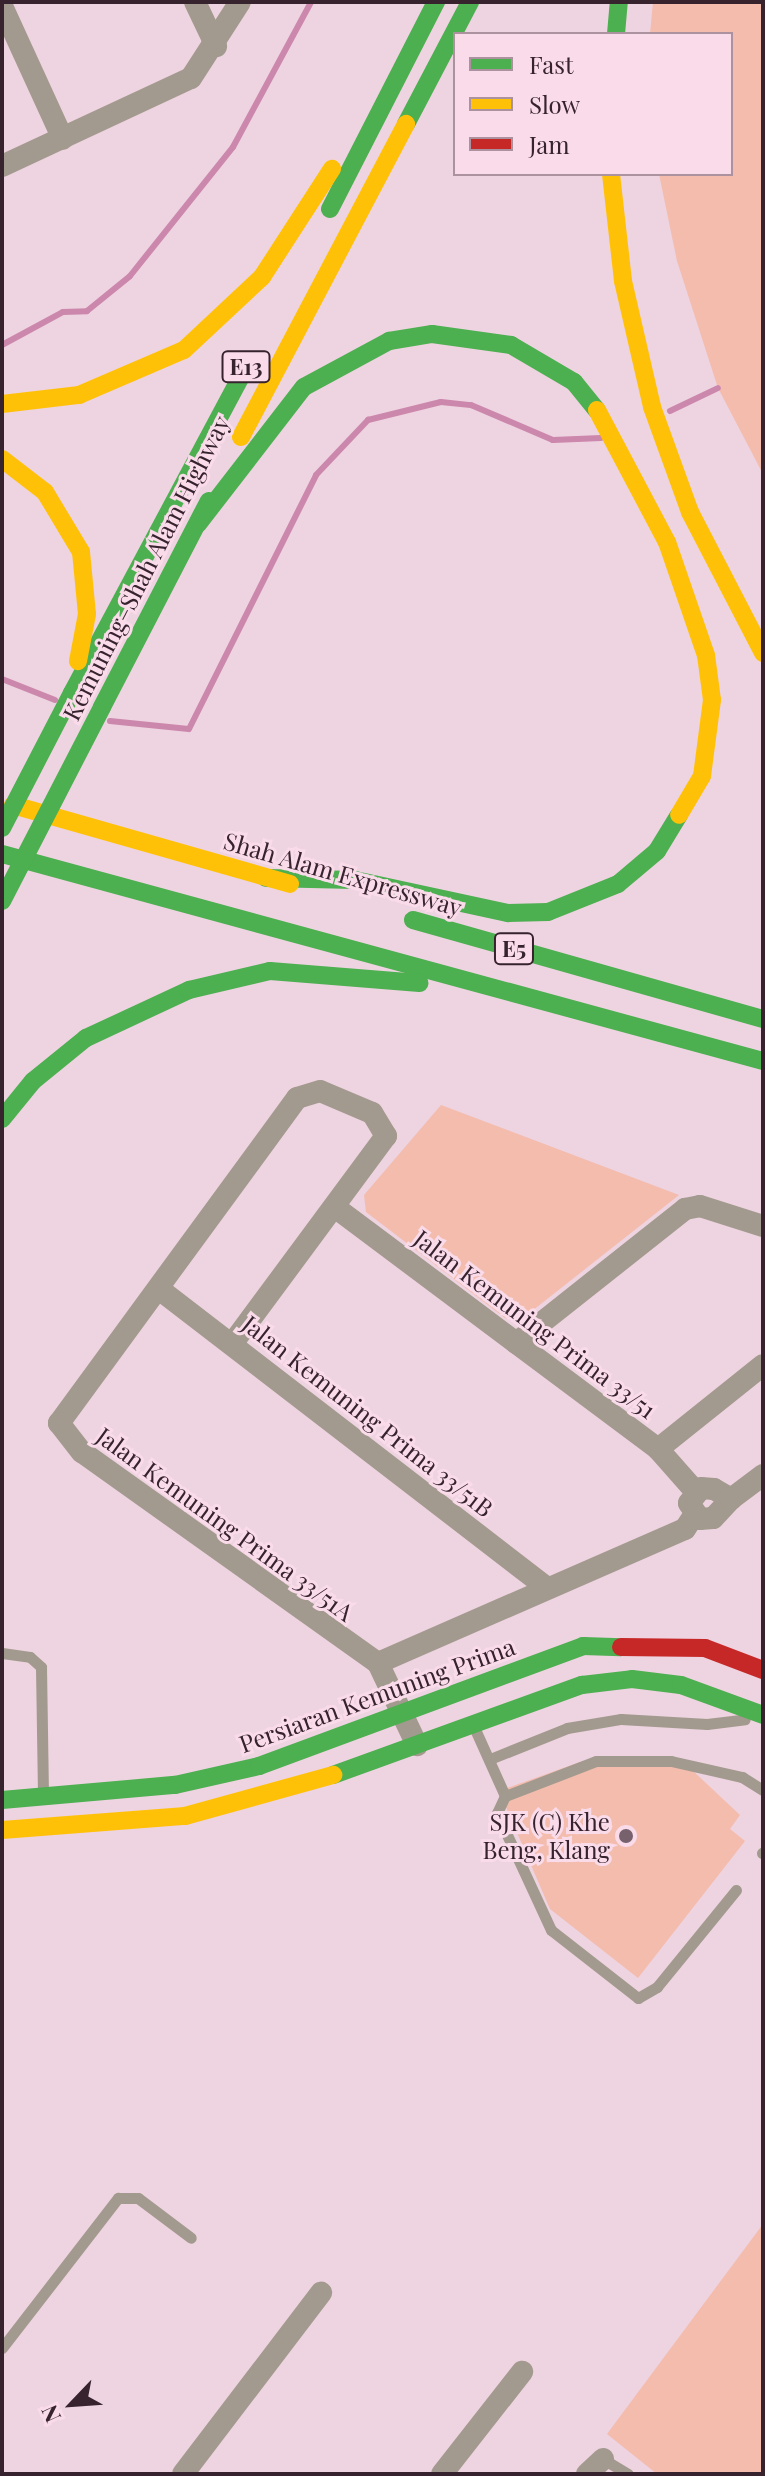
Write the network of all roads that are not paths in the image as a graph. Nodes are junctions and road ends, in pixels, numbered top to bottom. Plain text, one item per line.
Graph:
1 (195, 2) edge
2 (240, 2) edge
3 (436, 2) edge
4 (470, 2) edge
5 (619, 2) edge
6 (2, 6) edge
7 (454, 32) edge
8 (616, 32) edge
9 (453, 35) edge
10 (416, 40) junction
11 (216, 46) junction
12 (63, 139) junction
13 (2, 166) edge
14 (611, 176) edge
15 (318, 232) dead end
16 (253, 353) dead end
17 (2, 404) edge
18 (2, 459) edge
19 (198, 524) junction
20 (763, 653) edge
21 (72, 693) junction
22 (2, 802) edge
23 (2, 828) edge
24 (2, 854) edge
25 (266, 878) junction
26 (2, 901) edge
27 (357, 904) dead end
28 (387, 912) dead end
29 (480, 985) junction
30 (763, 1019) edge
31 (763, 1061) edge
32 (2, 1119) edge
33 (336, 1208) junction
34 (763, 1226) edge
35 (159, 1289) junction
36 (516, 1343) junction
37 (232, 1344) junction
38 (763, 1365) edge
39 (658, 1449) junction
40 (763, 1475) edge
41 (695, 1491) junction
42 (731, 1499) junction
43 (694, 1515) junction
44 (545, 1586) junction
45 (2, 1653) edge
46 (378, 1663) junction
47 (763, 1670) edge
48 (401, 1716) junction
49 (763, 1716) edge
50 (472, 1723) junction
51 (417, 1745) junction
52 (490, 1759) junction
53 (763, 1790) edge
54 (505, 1796) junction
55 (2, 1800) edge
56 (43, 1800) junction
57 (2, 1830) edge
58 (736, 1890) dead end
59 (191, 2238) dead end
60 (321, 2293) dead end
61 (2, 2348) edge
62 (522, 2372) dead end
63 (595, 2466) edge
64 (183, 2474) edge
65 (442, 2474) edge
66 (628, 2474) edge

1 - 11 street
2 - 11 street
3 - 10 main road
4 - 7 main road, Kemuning–Shah Alam Highway / E13
5 - 8 main road
6 - 12 street
9 - 19 main road, Kemuning–Shah Alam Highway / E13
10 - 15 main road
10 - 17 main road
11 - 12 street
12 - 13 street
14 - 20 main road
16 - 21 main road, Kemuning–Shah Alam Highway / E13
18 - 21 main road
19 - 25 main road
19 - 26 main road, Kemuning–Shah Alam Highway / E13, bridge
21 - 23 main road, Kemuning–Shah Alam Highway / E13, bridge
22 - 25 main road, Shah Alam Expressway
24 - 29 main road, E5
25 - 27 main road, Shah Alam Expressway
28 - 30 main road, Shah Alam Expressway / E5
29 - 31 main road, E5
29 - 32 main road
33 - 35 street
33 - 36 street, Jalan Kemuning Prima 33/51
33 - 37 street
34 - 36 street
35 - 37 street, Jalan Kemuning Prima 33/51B
35 - 46 street, Jalan Kemuning Prima 33/51A
36 - 39 street, Jalan Kemuning Prima 33/51
37 - 44 street, Jalan Kemuning Prima 33/51B
38 - 39 street
39 - 41 street, Jalan Kemuning Prima 33/51
40 - 42 street
41 - 42 street
41 - 43 street
42 - 43 street
43 - 44 street
44 - 46 street
45 - 56 lane
46 - 48 street
47 - 48 main road, Persiaran Kemuning Prima
48 - 51 street
48 - 56 main road, Persiaran Kemuning Prima
49 - 50 main road
49 - 52 lane
50 - 51 main road
50 - 52 lane
51 - 57 main road
52 - 54 lane
53 - 54 lane
54 - 58 lane
55 - 56 main road, Persiaran Kemuning Prima
59 - 61 lane
60 - 64 street
62 - 65 street
63 - 66 lane

